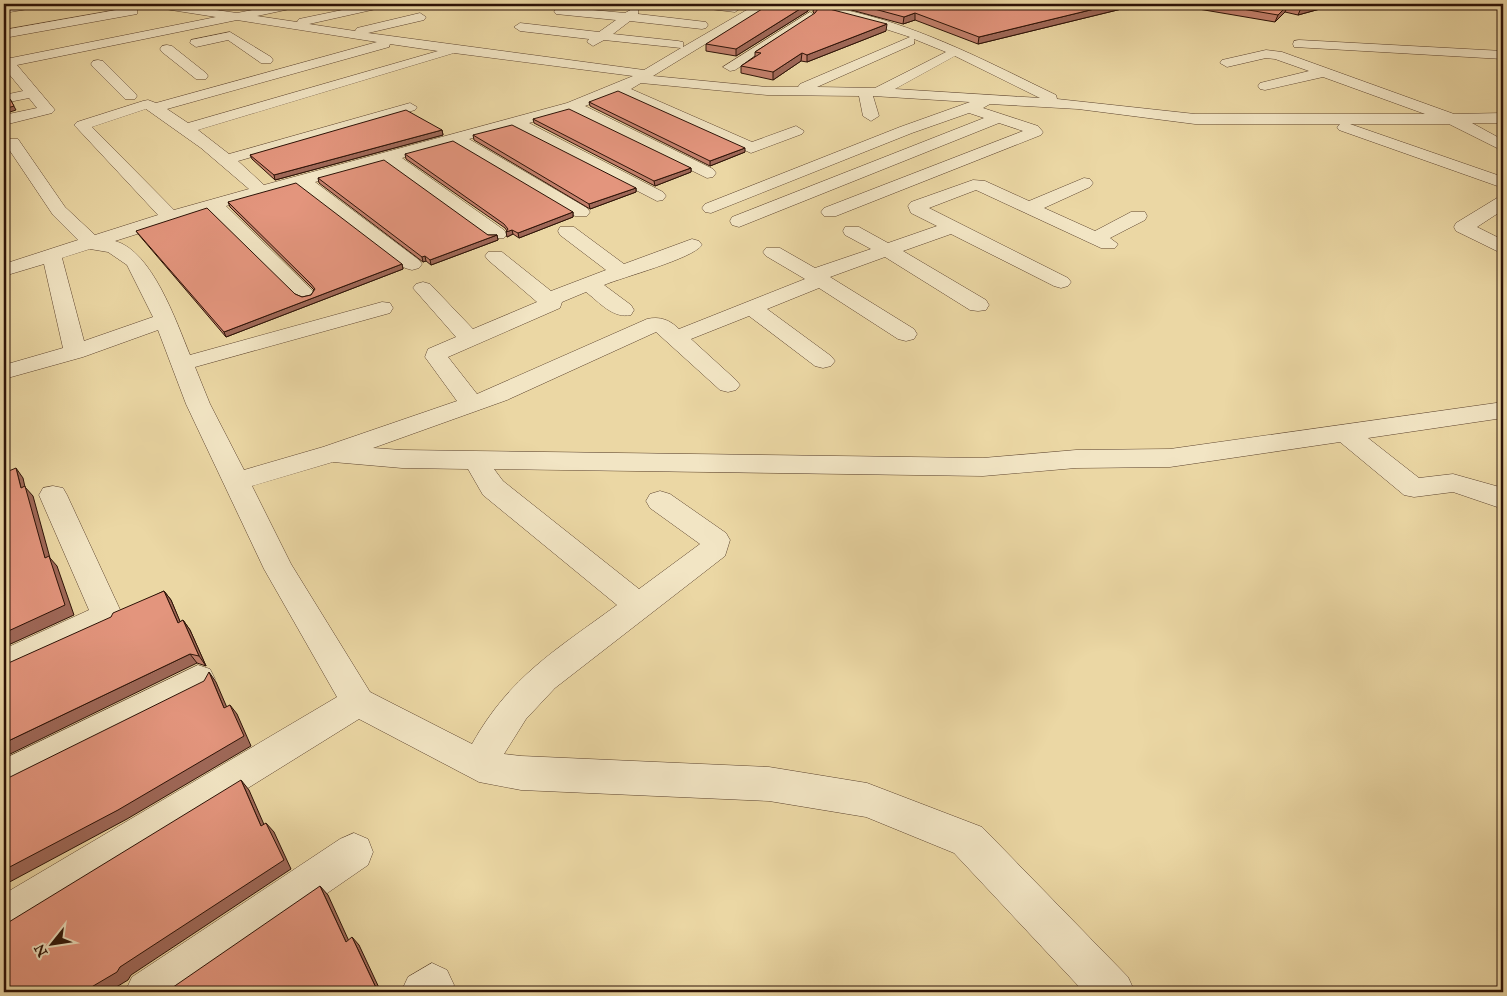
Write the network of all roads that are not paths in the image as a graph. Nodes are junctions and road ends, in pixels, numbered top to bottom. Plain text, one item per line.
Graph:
1 (40, 4) edge
2 (110, 4) edge
3 (152, 4) edge
4 (300, 4) edge
5 (646, 4) edge
6 (692, 4) edge
7 (765, 4) edge
8 (381, 5) edge
9 (735, 8) dead end
10 (4, 10) edge
11 (808, 10) edge
12 (560, 11) dead end
13 (420, 16) dead end
14 (628, 17) junction
15 (235, 18) junction
16 (4, 22) edge
17 (728, 24) junction
18 (287, 25) junction
19 (702, 25) dead end
20 (520, 27) dead end
21 (746, 28) edge
22 (764, 31) edge
23 (4, 34) edge
24 (347, 34) junction
25 (783, 34) junction
26 (600, 36) junction
27 (395, 41) junction
28 (910, 41) dead end
29 (1299, 44) dead end
30 (678, 45) dead end
31 (4, 47) edge
32 (460, 49) junction
33 (1503, 54) edge
34 (948, 55) dead end
35 (266, 60) dead end
36 (5, 62) edge
37 (563, 62) junction
38 (1227, 63) dead end
39 (99, 64) dead end
40 (1325, 72) junction
41 (40, 75) dead end
42 (201, 76) dead end
43 (642, 76) junction
44 (21, 78) junction
45 (4, 82) edge
46 (1265, 86) dead end
47 (618, 88) junction
48 (729, 88) junction
49 (797, 90) junction
50 (871, 92) junction
51 (33, 93) junction
52 (130, 96) dead end
53 (4, 99) edge
54 (992, 99) junction
55 (1063, 104) junction
56 (572, 106) junction
57 (410, 107) dead end
58 (154, 108) junction
59 (968, 108) junction
60 (871, 116) dead end
61 (999, 118) junction
62 (1503, 118) edge
63 (1452, 119) junction
64 (4, 120) edge
65 (1326, 120) junction
66 (516, 122) junction
67 (188, 128) junction
68 (796, 130) dead end
69 (456, 138) junction
70 (12, 142) dead end
71 (1503, 146) edge
72 (389, 156) junction
73 (228, 159) junction
74 (708, 173) dead end
75 (301, 180) junction
76 (1084, 183) dead end
77 (1503, 184) edge
78 (261, 191) junction
79 (657, 196) dead end
80 (1503, 202) edge
81 (214, 204) junction
82 (1030, 207) junction
83 (712, 208) dead end
84 (581, 212) dead end
85 (830, 212) dead end
86 (1138, 216) dead end
87 (171, 218) junction
88 (739, 221) dead end
89 (953, 227) junction
90 (567, 231) dead end
91 (852, 231) dead end
92 (497, 234) edge
93 (93, 244) junction
94 (692, 245) dead end
95 (1503, 248) edge
96 (887, 250) junction
97 (773, 252) dead end
98 (52, 256) junction
99 (495, 256) dead end
100 (412, 264) dead end
101 (4, 270) edge
102 (621, 271) junction
103 (817, 278) junction
104 (1061, 282) dead end
105 (589, 284) junction
106 (423, 288) dead end
107 (305, 294) edge
108 (547, 300) junction
109 (978, 304) dead end
110 (752, 307) junction
111 (382, 308) dead end
112 (623, 310) dead end
113 (165, 320) junction
114 (906, 334) dead end
115 (469, 338) junction
116 (675, 338) junction
117 (75, 352) junction
118 (823, 361) dead end
119 (182, 364) junction
120 (4, 372) edge
121 (728, 385) dead end
122 (472, 404) junction
123 (1503, 410) edge
124 (1347, 434) junction
125 (332, 453) junction
126 (477, 460) junction
127 (238, 482) junction
128 (54, 495) dead end
129 (1503, 499) edge
130 (660, 501) dead end
131 (638, 606) junction
132 (4, 664) edge
133 (198, 679) dead end
134 (358, 702) junction
135 (479, 766) junction
136 (4, 777) edge
137 (354, 852) dead end
138 (4, 917) edge
139 (147, 992) edge
140 (1113, 992) edge

1 - 10 street
2 - 16 street
3 - 15 street
4 - 15 street
5 - 14 street
6 - 9 street
7 - 17 street
8 - 18 street
11 - 25 street
11 - 55 street
12 - 14 street
13 - 24 street
14 - 19 street
14 - 26 street
15 - 18 street
15 - 36 street
17 - 21 street
17 - 43 street
18 - 24 street
20 - 26 street
22 - 25 street
23 - 31 street
24 - 27 street
25 - 48 street
26 - 30 street
26 - 37 street
27 - 32 street
27 - 58 street
28 - 49 street
29 - 33 street
32 - 37 street
32 - 67 street
34 - 50 street
35 - 42 street
36 - 44 street
37 - 43 street
38 - 40 street
39 - 52 street
40 - 46 street
40 - 63 street
41 - 44 street
43 - 47 street
43 - 48 street
44 - 45 street
44 - 51 street
47 - 56 street
47 - 68 street
48 - 49 street
49 - 50 street
50 - 54 street
50 - 60 street
51 - 53 street
51 - 64 street
54 - 55 street
54 - 59 street
55 - 65 street
56 - 66 street
56 - 74 street
57 - 73 street
58 - 67 street
58 - 87 street
59 - 61 street
59 - 83 street
61 - 85 street
61 - 88 street
62 - 63 street
63 - 65 street
63 - 71 street
65 - 77 street
66 - 69 street
66 - 79 street
67 - 73 street
69 - 72 street
69 - 84 street
70 - 93 street
72 - 75 street
72 - 92 street
73 - 78 street
75 - 78 street
75 - 100 street
76 - 82 street
78 - 81 street
80 - 95 street
81 - 87 street
81 - 107 street
82 - 86 street
82 - 89 street
87 - 93 street
89 - 96 street
89 - 104 street
90 - 102 street
91 - 96 street
93 - 98 street
93 - 113 street
94 - 102 street
96 - 103 street
96 - 109 street
97 - 103 street
98 - 101 street
98 - 117 street
99 - 108 street
102 - 105 street
103 - 110 street
103 - 114 street
105 - 108 street
105 - 112 street
106 - 115 street
108 - 115 street
110 - 116 street
110 - 118 street
111 - 119 street
113 - 117 street
113 - 119 street
115 - 122 street
116 - 121 street
116 - 122 street
117 - 120 street
119 - 127 street
122 - 125 street
123 - 124 street
124 - 126 street
124 - 129 street
125 - 126 street
125 - 127 street
126 - 131 street
127 - 134 street
128 - 132 street
130 - 131 street
131 - 135 street
133 - 136 street
134 - 135 street
134 - 138 street
135 - 140 street
137 - 139 street

